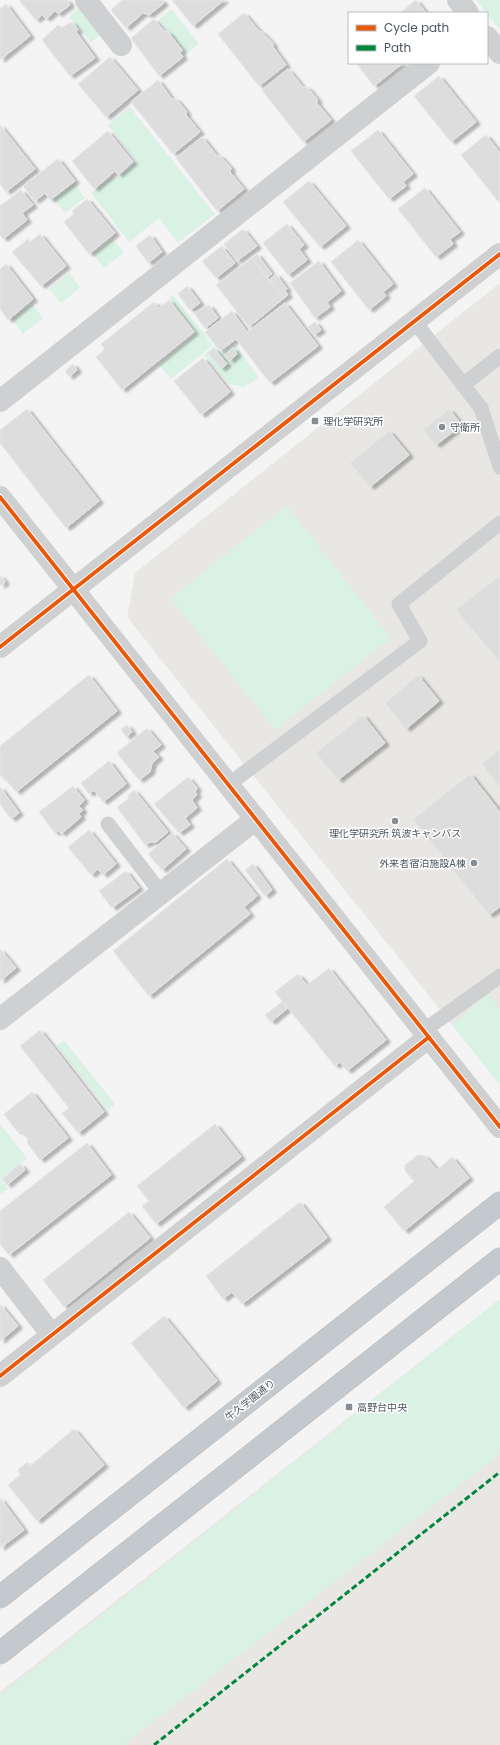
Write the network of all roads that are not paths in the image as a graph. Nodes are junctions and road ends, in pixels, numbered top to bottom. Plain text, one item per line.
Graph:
1 (86, 0) edge
2 (458, 0) edge
3 (467, 12) edge
4 (488, 38) edge
5 (121, 45) dead end
6 (500, 53) edge
7 (428, 64) edge
8 (500, 254) edge
9 (415, 322) junction
10 (500, 356) edge
11 (463, 385) junction
12 (0, 401) edge
13 (500, 467) edge
14 (0, 497) edge
15 (500, 523) edge
16 (73, 590) junction
17 (0, 647) edge
18 (228, 785) junction
19 (256, 819) junction
20 (108, 824) dead end
21 (161, 893) junction
22 (500, 976) edge
23 (0, 1019) edge
24 (426, 1034) junction
25 (500, 1127) edge
26 (500, 1203) edge
27 (500, 1259) edge
28 (0, 1268) edge
29 (52, 1335) junction
30 (0, 1376) edge
31 (0, 1597) edge
32 (0, 1653) edge

1 - 5 street
2 - 3 street
4 - 6 street
7 - 12 street
8 - 9 street
9 - 11 lane
9 - 16 street
10 - 11 lane
11 - 13 lane
14 - 16 street
15 - 18 lane
16 - 17 street
16 - 18 street
18 - 19 street
19 - 21 street
19 - 24 street
20 - 21 lane
21 - 23 street
22 - 24 lane
24 - 25 street
24 - 29 street
26 - 31 highway, 牛久学園通り
27 - 32 highway
28 - 29 street
29 - 30 street

